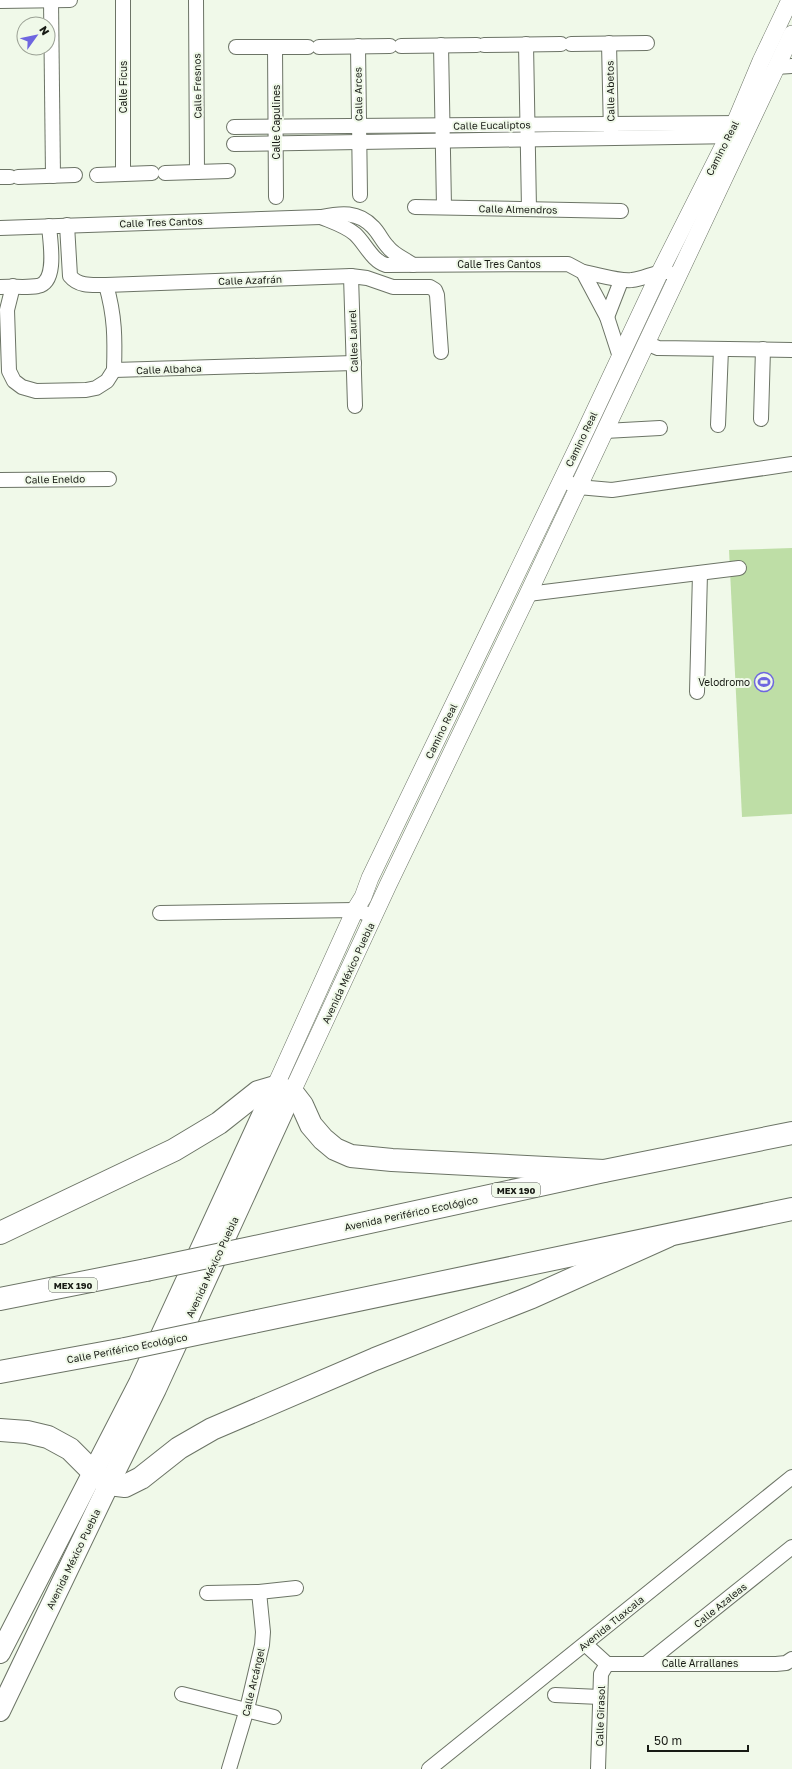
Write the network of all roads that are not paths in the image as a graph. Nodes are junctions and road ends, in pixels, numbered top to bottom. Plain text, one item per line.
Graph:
1 (36, 0) edge
2 (50, 0) edge
3 (70, 0) edge
4 (123, 0) edge
5 (196, 0) edge
6 (790, 0) edge
7 (0, 1) edge
8 (792, 34) edge
9 (609, 43) junction
10 (647, 43) dead end
11 (526, 44) junction
12 (441, 45) junction
13 (358, 46) junction
14 (236, 47) dead end
15 (275, 47) junction
16 (784, 67) edge
17 (611, 124) junction
18 (527, 125) junction
19 (359, 126) junction
20 (443, 126) junction
21 (234, 127) dead end
22 (276, 127) junction
23 (739, 130) junction
24 (612, 138) junction
25 (527, 140) junction
26 (443, 141) junction
27 (359, 142) junction
28 (276, 143) junction
29 (234, 144) dead end
30 (228, 171) dead end
31 (197, 172) junction
32 (123, 174) junction
33 (75, 175) dead end
34 (97, 175) dead end
35 (53, 176) junction
36 (9, 177) edge
37 (360, 195) dead end
38 (276, 197) dead end
39 (415, 207) dead end
40 (444, 207) junction
41 (529, 209) junction
42 (620, 211) dead end
43 (68, 225) junction
44 (49, 226) junction
45 (0, 228) edge
46 (69, 260) junction
47 (51, 262) junction
48 (583, 272) junction
49 (660, 272) junction
50 (679, 273) junction
51 (351, 276) junction
52 (621, 280) junction
53 (106, 285) junction
54 (6, 287) edge
55 (607, 317) junction
56 (646, 343) junction
57 (721, 349) junction
58 (763, 349) junction
59 (792, 350) edge
60 (441, 352) dead end
61 (620, 357) junction
62 (354, 363) junction
63 (114, 370) junction
64 (4, 372) edge
65 (355, 406) dead end
66 (761, 419) dead end
67 (718, 425) dead end
68 (660, 428) dead end
69 (605, 431) junction
70 (792, 464) edge
71 (109, 479) dead end
72 (0, 480) edge
73 (562, 480) junction
74 (578, 487) junction
75 (739, 568) dead end
76 (700, 573) junction
77 (528, 594) junction
78 (697, 692) dead end
79 (370, 878) joint
80 (388, 885) joint
81 (356, 910) junction
82 (160, 913) dead end
83 (374, 916) junction
84 (284, 1089) junction
85 (792, 1133) edge
86 (604, 1171) junction
87 (792, 1209) edge
88 (0, 1233) edge
89 (668, 1236) junction
90 (0, 1299) edge
91 (0, 1372) edge
92 (0, 1430) edge
93 (792, 1477) edge
94 (100, 1478) junction
95 (792, 1547) edge
96 (296, 1588) dead end
97 (259, 1592) junction
98 (207, 1593) dead end
99 (585, 1644) junction
100 (0, 1653) edge
101 (792, 1659) edge
102 (647, 1663) junction
103 (607, 1664) junction
104 (182, 1694) dead end
105 (555, 1695) dead end
106 (600, 1696) junction
107 (247, 1709) junction
108 (0, 1711) edge
109 (274, 1717) dead end
110 (229, 1769) edge
111 (430, 1769) edge
112 (598, 1769) edge

1 - 2 street
1 - 7 street
2 - 3 street
2 - 35 street
4 - 32 street, Calle Ficus
5 - 31 street, Calle Fresnos
6 - 23 street, Camino Real
8 - 16 street, Camino Real
9 - 10 street
9 - 11 street
9 - 17 street, Calle Abetos
11 - 12 street
11 - 18 street
12 - 13 street
12 - 20 street
13 - 15 street
13 - 19 street, Calle Arces
14 - 15 street
15 - 22 street, Calle Capulines
16 - 23 street, Camino Real
17 - 18 street, Calle Eucaliptos
17 - 23 street, Calle Eucaliptos
17 - 24 street, Calle Abetos
18 - 20 street, Calle Eucaliptos
18 - 25 street
19 - 20 street, Calle Eucaliptos
19 - 22 street, Calle Eucaliptos
19 - 27 street, Calle Arces
20 - 26 street
21 - 22 street, Calle Eucaliptos
22 - 28 street, Calle Capulines
23 - 24 street, Calle Eucaliptos
23 - 49 street, Camino Real
23 - 50 street, Camino Real
24 - 25 street, Calle Eucaliptos
25 - 26 street, Calle Eucaliptos
25 - 41 street
26 - 27 street, Calle Eucaliptos
26 - 40 street
27 - 28 street, Calle Eucaliptos
27 - 37 street, Calle Arces
28 - 29 street, Calle Eucaliptos
28 - 38 street, Calle Capulines
30 - 31 street
31 - 32 street
32 - 34 street
33 - 35 street
35 - 36 street
39 - 40 street, Calle Almendros
40 - 41 street, Calle Almendros
41 - 42 street, Calle Almendros
43 - 44 street, Calle Tres Cantos
43 - 46 street
43 - 48 street, Calle Tres Cantos
44 - 45 street, Calle Tres Cantos
44 - 47 street
46 - 47 street
46 - 53 street, Calle Azafrán
47 - 54 street
48 - 52 street, Calle Tres Cantos
48 - 55 street
49 - 50 street, Calle Tres Cantos
49 - 52 street, Calle Tres Cantos
49 - 61 street, Camino Real
50 - 56 street, Camino Real
51 - 53 street, Calle Azafrán
51 - 60 street, Calle Azafrán
51 - 62 street, Calles Laurel
52 - 55 street
53 - 63 street
54 - 64 street
55 - 61 street
56 - 57 street
56 - 69 street, Camino Real
57 - 58 street
57 - 67 street
58 - 59 street
58 - 66 street
61 - 73 street, Camino Real
62 - 63 street, Calle Albahca
62 - 65 street, Calles Laurel
63 - 64 street
68 - 69 street
69 - 74 street, Camino Real
70 - 74 street
71 - 72 street, Calle Eneldo
73 - 74 street
73 - 79 street, Camino Real
74 - 77 street, Camino Real
75 - 76 street
76 - 77 street
76 - 78 street
77 - 80 street, Camino Real
79 - 81 street, Avenida México Puebla
80 - 83 street, Avenida México Puebla
81 - 82 street
81 - 83 street
81 - 84 street, Avenida México Puebla
83 - 84 street, Avenida México Puebla
84 - 86 highway
84 - 88 highway
84 - 94 main road, Avenida México Puebla
85 - 86 highway, Avenida Periférico Ecológico / MEX 190
86 - 90 highway, Avenida Periférico Ecológico / MEX 190, bridge
87 - 89 highway
89 - 91 highway, Calle Periférico Ecológico, bridge
89 - 94 highway
92 - 94 highway
93 - 99 street, Avenida Tlaxcala
94 - 100 main road, Avenida México Puebla
94 - 108 main road, Avenida México Puebla
95 - 102 street, Calle Azaleas
96 - 97 street
97 - 98 street
97 - 107 street, Calle Arcángel
99 - 103 street
99 - 111 street, Avenida Tlaxcala
101 - 102 street, Calle Arrallanes
102 - 103 street, Calle Arrallanes
103 - 106 street, Calle Girasol
104 - 107 street
105 - 106 street
106 - 112 street, Calle Girasol
107 - 109 street
107 - 110 street, Calle Arcángel

